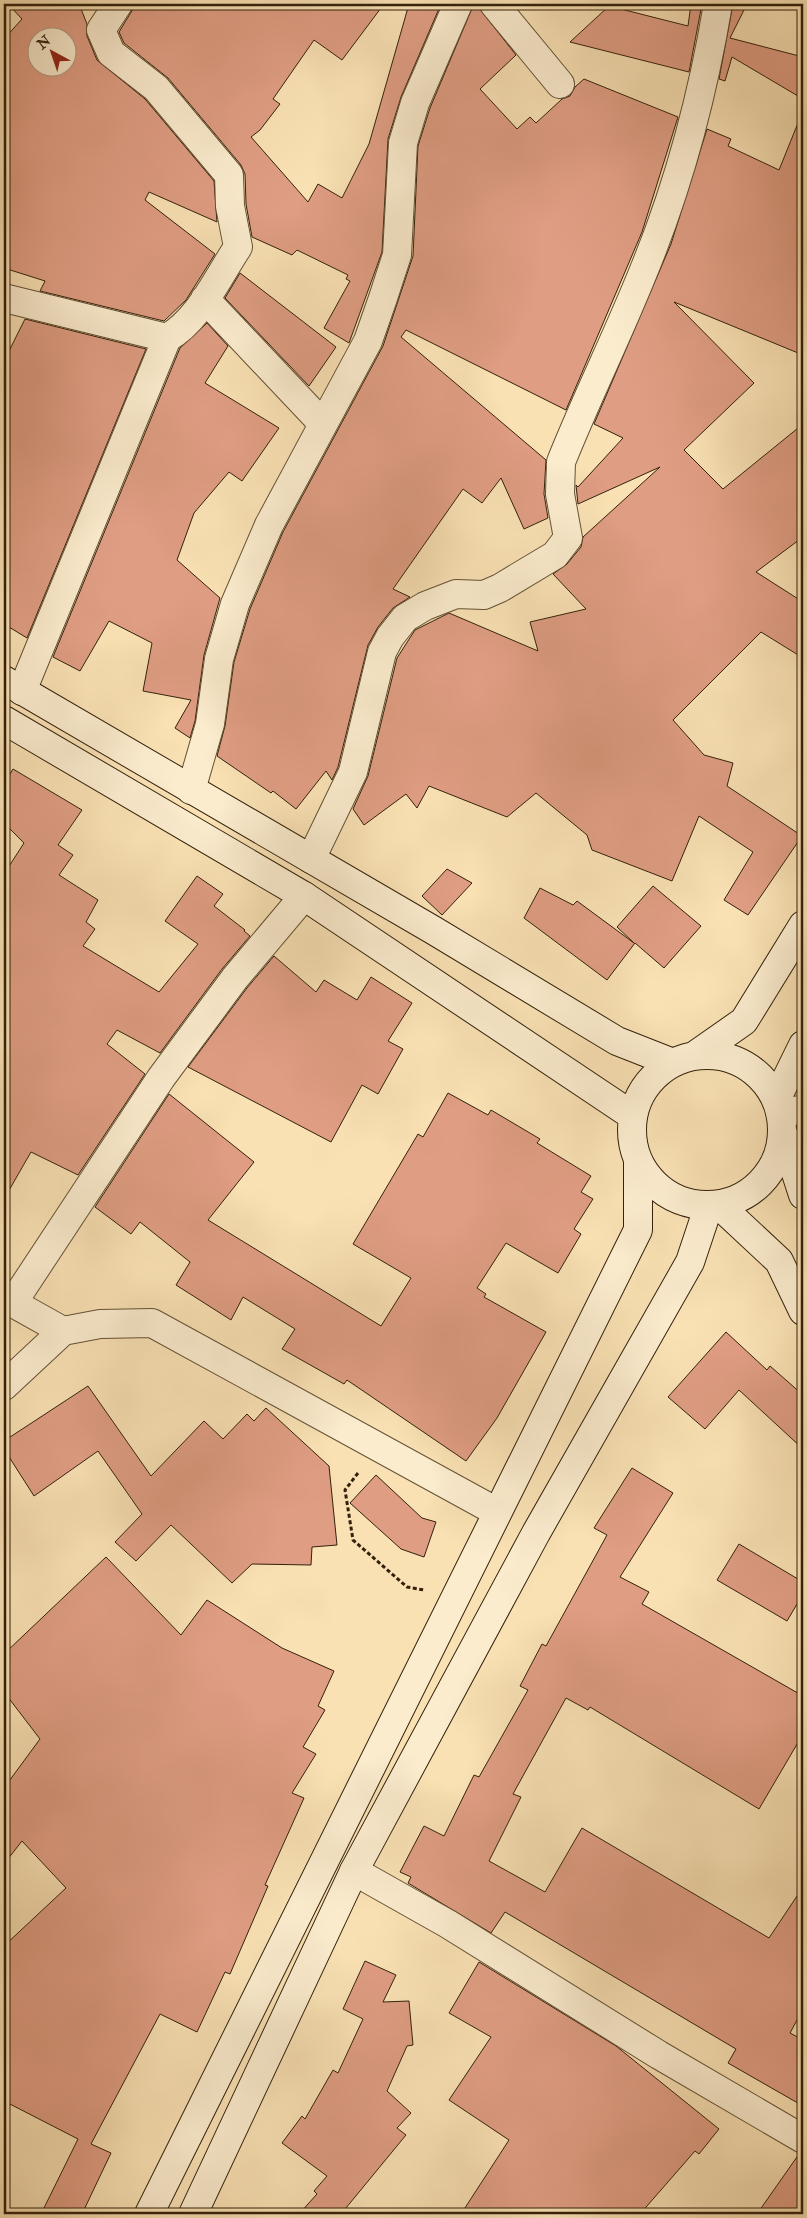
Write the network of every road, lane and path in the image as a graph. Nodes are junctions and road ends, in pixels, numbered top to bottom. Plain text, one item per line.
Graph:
1 (118, 4) edge
2 (458, 4) edge
3 (494, 4) edge
4 (718, 4) edge
5 (560, 84) dead end
6 (205, 299) junction
7 (6, 305) edge
8 (167, 338) junction
9 (322, 424) junction
10 (13, 685) edge
11 (4, 720) edge
12 (191, 790) junction
13 (311, 859) junction
14 (304, 896) junction
15 (803, 925) edge
16 (803, 1045) edge
17 (684, 1059) junction
18 (786, 1114) edge
19 (634, 1116) junction
20 (638, 1160) junction
21 (803, 1195) edge
22 (714, 1205) junction
23 (9, 1299) edge
24 (803, 1311) edge
25 (62, 1332) junction
26 (4, 1386) edge
27 (378, 1446) junction
28 (497, 1512) junction
29 (430, 1591) dead end
30 (354, 1871) junction
31 (803, 2138) edge
32 (149, 2214) edge
33 (193, 2214) edge

1 - 6 street
2 - 9 street
3 - 5 street
4 - 13 street
6 - 8 street
6 - 9 street
7 - 8 street
8 - 10 street
9 - 12 street
10 - 12 street
11 - 14 street
12 - 13 street
13 - 17 street
14 - 19 street
14 - 23 street
15 - 17 street
16 - 18 street
17 - 18 street
17 - 19 street
18 - 21 street
18 - 22 street
19 - 20 street
20 - 22 street
20 - 28 street
22 - 24 street
22 - 30 street
23 - 25 street
25 - 26 street
25 - 27 street
27 - 28 street
27 - 29 path
28 - 32 street
30 - 31 street
30 - 33 street

